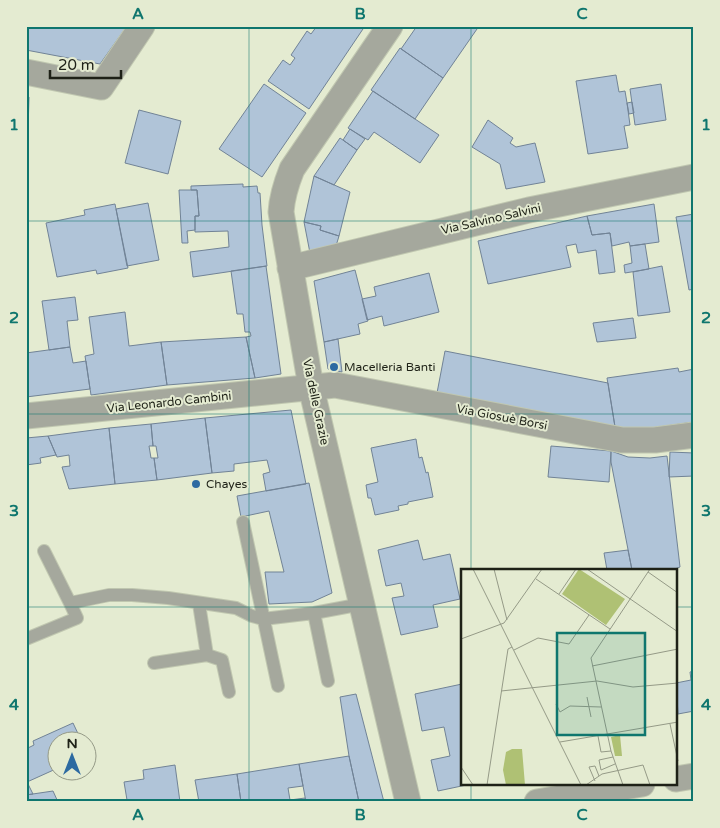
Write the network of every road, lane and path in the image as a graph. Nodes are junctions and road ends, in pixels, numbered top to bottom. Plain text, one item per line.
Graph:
1 (142, 26) edge
2 (390, 26) edge
3 (26, 72) edge
4 (694, 177) edge
5 (290, 268) junction
6 (311, 387) junction
7 (26, 416) edge
8 (694, 435) edge
9 (243, 522) dead end
10 (44, 552) dead end
11 (70, 602) junction
12 (199, 604) junction
13 (362, 604) junction
14 (314, 613) junction
15 (263, 619) junction
16 (26, 639) edge
17 (207, 655) junction
18 (154, 663) dead end
19 (328, 681) dead end
20 (278, 686) dead end
21 (229, 692) dead end
22 (694, 776) edge
23 (678, 778) edge
24 (630, 786) edge
25 (408, 802) edge
26 (536, 802) edge

1 - 3 street
2 - 5 street, Via delle Grazie
4 - 5 street, Via Salvino Salvini
5 - 6 street, Via delle Grazie
6 - 7 street, Via Leonardo Cambini
6 - 8 street, Via Giosuè Borsi
6 - 13 street, Via delle Grazie
9 - 15 lane
10 - 11 lane
11 - 12 lane
11 - 16 lane
12 - 15 lane
12 - 17 lane
13 - 14 lane
13 - 25 street, Via delle Grazie
14 - 15 lane
14 - 19 lane
15 - 20 lane
17 - 18 lane
17 - 21 lane
22 - 23 street
24 - 26 street

